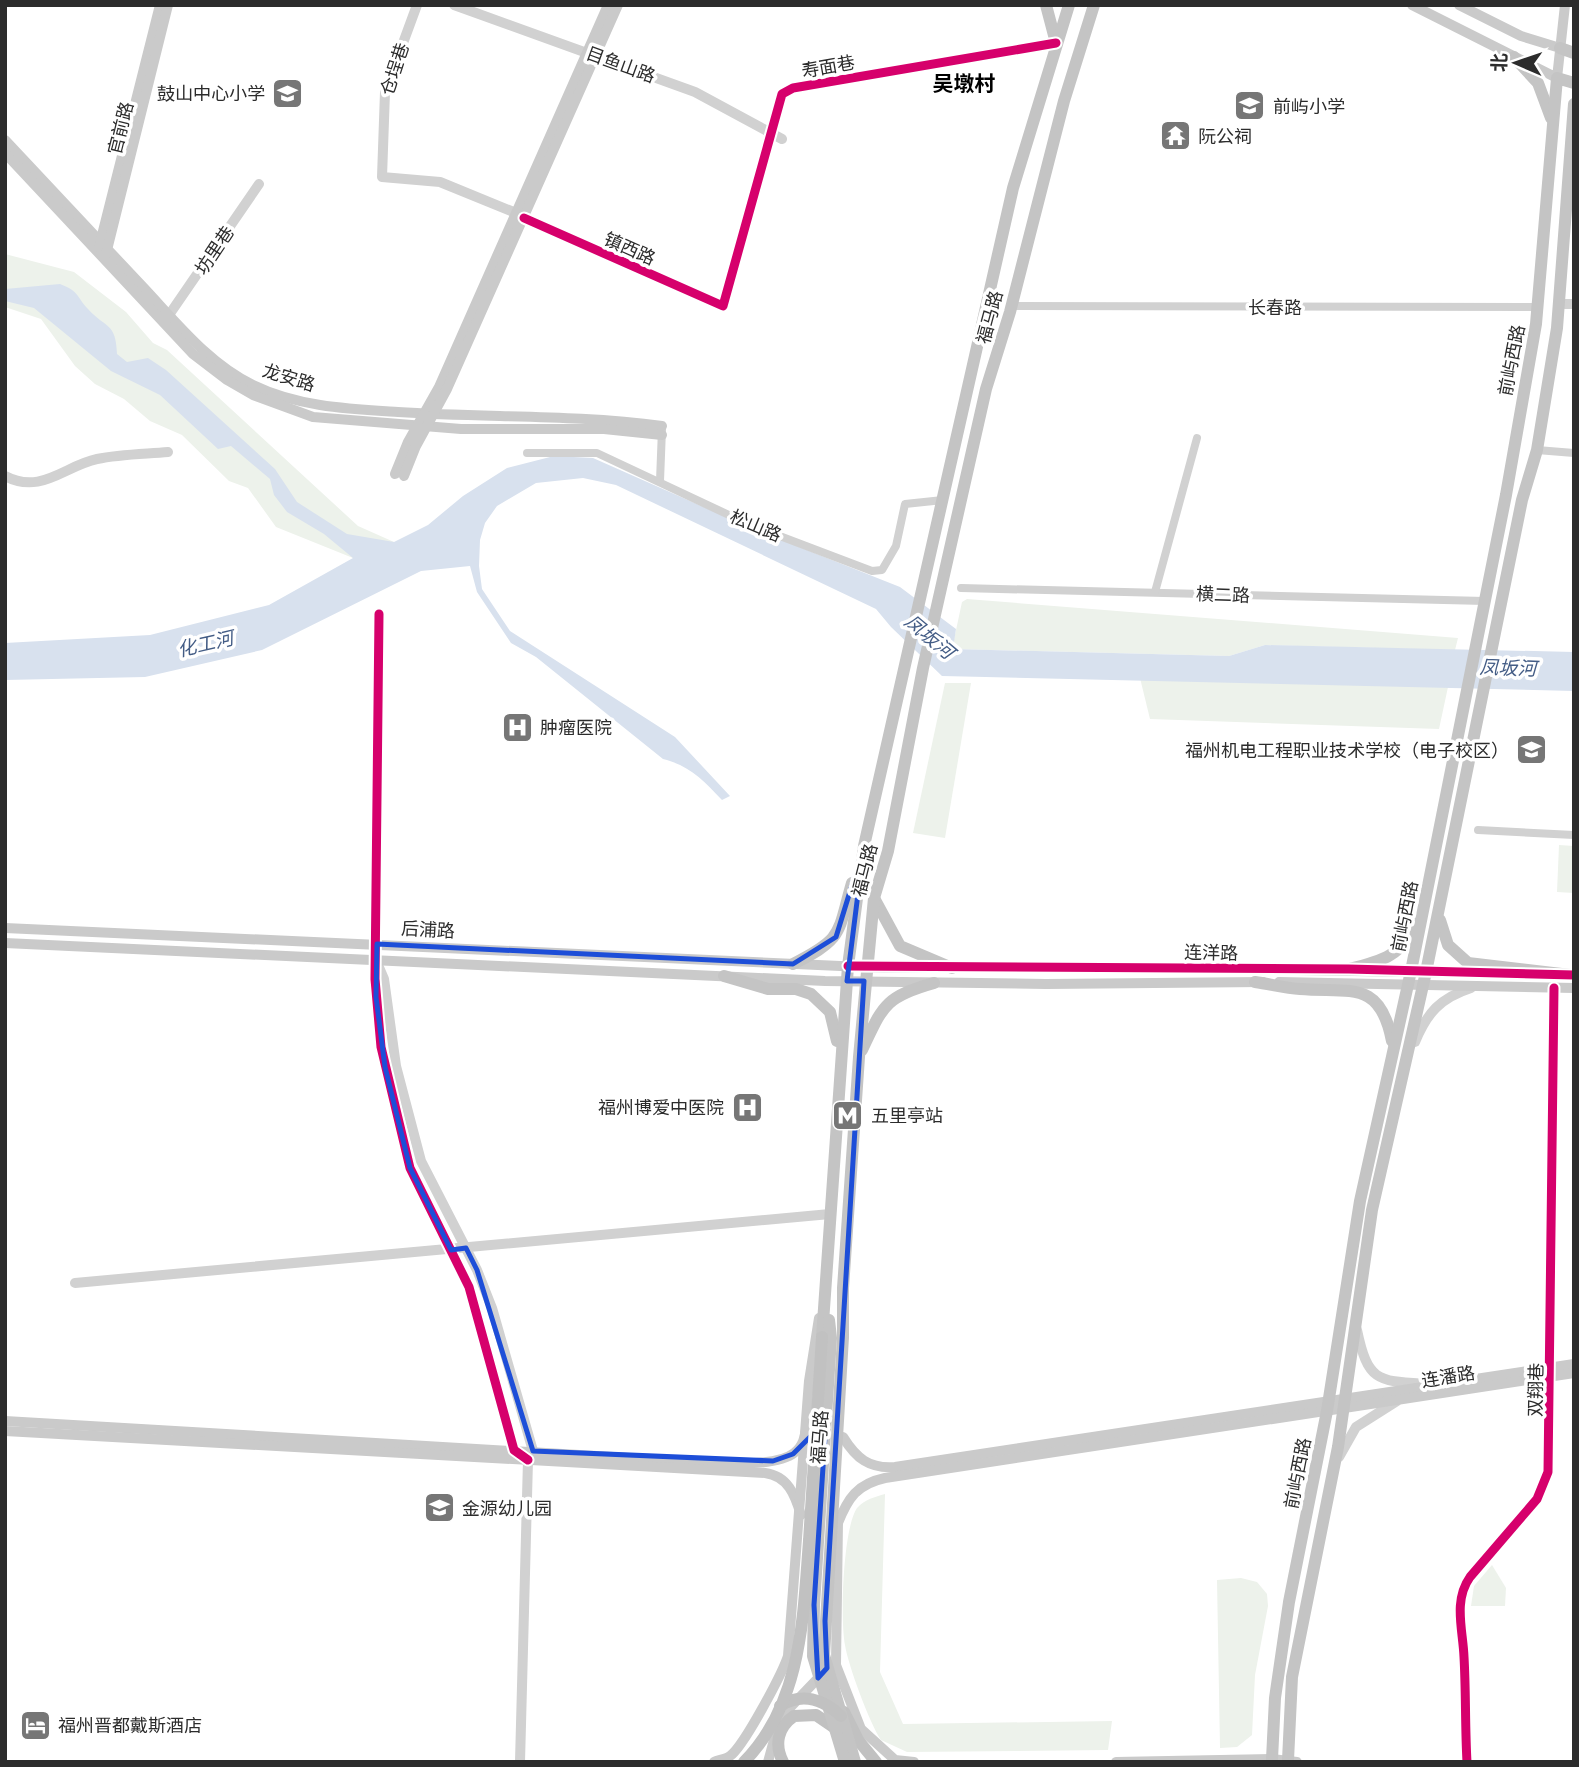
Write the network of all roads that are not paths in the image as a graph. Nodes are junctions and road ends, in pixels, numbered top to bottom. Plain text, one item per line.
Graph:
1 (160, 5) edge
2 (168, 5) edge
3 (417, 5) edge
4 (454, 5) edge
5 (608, 5) edge
6 (618, 5) edge
7 (1046, 5) edge
8 (1069, 5) edge
9 (1094, 5) edge
10 (1412, 5) edge
11 (1459, 5) edge
12 (1565, 5) edge
13 (1056, 43) junction
14 (1560, 48) junction
15 (1574, 53) edge
16 (592, 54) junction
17 (1514, 57) junction
18 (1557, 78) junction
19 (1574, 83) edge
20 (1574, 104) edge
21 (769, 132) junction
22 (782, 139) dead end
23 (5, 140) edge
24 (1572, 140) edge
25 (5, 153) edge
26 (1551, 167) junction
27 (382, 177) joint
28 (259, 184) dead end
29 (520, 216) junction
30 (103, 251) junction
31 (1567, 304) edge
32 (723, 306) joint
33 (1011, 306) junction
34 (1538, 307) junction
35 (169, 316) junction
36 (428, 414) junction
37 (422, 426) junction
38 (662, 431) junction
39 (1197, 438) dead end
40 (1537, 450) junction
41 (168, 452) dead end
42 (527, 453) dead end
43 (1574, 453) edge
44 (399, 475) dead end
45 (5, 476) edge
46 (660, 481) junction
47 (943, 499) junction
48 (961, 588) dead end
49 (1155, 592) junction
50 (1485, 601) junction
51 (379, 614) dead end
52 (1441, 816) junction
53 (1478, 831) dead end
54 (1574, 835) edge
55 (863, 846) junction
56 (874, 898) junction
57 (1441, 901) junction
58 (5, 928) edge
59 (5, 943) edge
60 (377, 944) junction
61 (377, 961) junction
62 (793, 964) junction
63 (848, 966) junction
64 (865, 967) junction
65 (952, 968) junction
66 (1349, 969) junction
67 (724, 976) junction
68 (1410, 977) junction
69 (1424, 978) junction
70 (1573, 979) edge
71 (847, 981) junction
72 (864, 981) junction
73 (1255, 982) junction
74 (934, 983) junction
75 (1479, 985) junction
76 (1554, 988) junction
77 (1393, 1047) junction
78 (859, 1057) junction
79 (1402, 1071) junction
80 (840, 1075) junction
81 (830, 1214) junction
82 (466, 1248) junction
83 (451, 1250) junction
84 (75, 1283) dead end
85 (825, 1288) junction
86 (844, 1288) junction
87 (1355, 1322) junction
88 (822, 1337) joint
89 (1574, 1364) edge
90 (1551, 1372) junction
91 (1574, 1374) edge
92 (1445, 1384) junction
93 (1396, 1401) junction
94 (1344, 1405) junction
95 (1327, 1407) junction
96 (5, 1421) edge
97 (807, 1424) junction
98 (5, 1431) edge
99 (843, 1437) junction
100 (514, 1450) junction
101 (531, 1455) junction
102 (1335, 1463) junction
103 (801, 1515) junction
104 (838, 1523) junction
105 (836, 1659) junction
106 (831, 1685) junction
107 (780, 1706) junction
108 (755, 1716) junction
109 (838, 1722) junction
110 (1272, 1759) junction
111 (1292, 1761) edge
112 (520, 1762) edge
113 (714, 1762) edge
114 (744, 1762) edge
115 (751, 1762) edge
116 (768, 1762) edge
117 (783, 1762) edge
118 (845, 1762) edge
119 (855, 1762) edge
120 (876, 1762) edge
121 (914, 1762) edge
122 (1116, 1762) edge
123 (1466, 1762) edge

1 - 30 main road, 官前路
2 - 30 main road, 官前路
3 - 27 street, 仓埕巷
4 - 16 street, 目鱼山路
5 - 16 main road
6 - 16 main road
7 - 13 main road
8 - 13 main road, 福马路
9 - 33 main road, 福马路
10 - 17 main road
11 - 14 main road
12 - 14 main road
13 - 21 street, 寿面巷
13 - 47 main road, 福马路
14 - 15 main road
14 - 18 main road
16 - 21 street, 目鱼山路
16 - 29 main road
17 - 18 main road
17 - 26 main road
18 - 19 main road
18 - 26 main road, 前屿西路
20 - 24 main road, 前屿西路
21 - 22 street, 目鱼山路
21 - 32 street, 寿面巷
23 - 30 main road, 龙安路
24 - 31 main road, 前屿西路
25 - 30 main road, 龙安路
26 - 34 main road, 前屿西路
27 - 29 street, 镇西路
28 - 35 street, 坊里巷
29 - 32 street, 镇西路
29 - 36 main road
30 - 35 main road, 龙安路
30 - 37 main road, 龙安路
31 - 40 main road, 前屿西路
33 - 34 street, 长春路
33 - 56 main road, 福马路
34 - 50 main road, 前屿西路
35 - 36 main road, 龙安路
36 - 37 main road
36 - 38 main road, 龙安路
37 - 38 main road, 龙安路
37 - 44 main road
38 - 46 street
39 - 49 street
40 - 43 street
40 - 57 main road, 前屿西路
41 - 45 street
42 - 46 street, 松山路
46 - 47 street, 松山路
47 - 55 main road, 福马路
48 - 49 street, 横二路
49 - 50 street, 横二路
50 - 52 main road, 前屿西路
51 - 60 street
52 - 66 main road
52 - 68 main road, 前屿西路
53 - 54 street
55 - 62 main road
55 - 63 main road, 福马路
56 - 64 main road, 福马路
56 - 65 main road
57 - 69 main road, 前屿西路
57 - 70 main road
58 - 60 main road, 后浦路
59 - 61 main road, 后浦路
60 - 61 street
60 - 62 main road, 后浦路
61 - 67 main road, 后浦路
61 - 82 street
61 - 83 street
62 - 63 main road, 后浦路
63 - 64 main road, 连洋路
63 - 71 main road, 福马路
64 - 65 main road, 连洋路
64 - 72 main road, 福马路
65 - 66 main road, 连洋路
66 - 68 main road, 连洋路
67 - 71 main road, 后浦路
67 - 80 main road
68 - 69 main road, 连洋路
68 - 73 main road, 连洋路
68 - 77 main road, 前屿西路
69 - 70 main road, 连洋路
69 - 75 main road, 连洋路
69 - 79 main road, 前屿西路
70 - 76 main road, 连洋路
71 - 72 main road, 连洋路
71 - 80 main road, 福马路
72 - 74 main road, 连洋路
72 - 78 main road, 福马路
73 - 74 main road, 连洋路
73 - 77 main road
74 - 78 main road
75 - 76 main road, 连洋路
75 - 79 street
76 - 90 street, 双翔巷
77 - 95 main road, 前屿西路
78 - 86 main road, 福马路
79 - 87 main road, 前屿西路
80 - 81 main road, 福马路
81 - 82 street
81 - 85 main road, 福马路
82 - 83 street
82 - 101 street
83 - 84 street
83 - 100 street
85 - 88 main road, 福马路
85 - 97 main road
85 - 109 main road, 福马路, bridge
86 - 99 main road
86 - 106 main road, 福马路, bridge
87 - 92 street
87 - 94 main road, 前屿西路
88 - 107 highway, bridge
89 - 90 main road, 连潘路
90 - 91 main road, 连潘路
90 - 92 main road, 连潘路
90 - 93 main road, 连潘路
90 - 123 street, 双翔巷
92 - 94 main road, 连潘路
93 - 94 main road, 连潘路
93 - 102 street
94 - 95 main road, 连潘路
94 - 102 main road, 前屿西路
95 - 99 main road
95 - 104 main road
95 - 110 main road, 前屿西路
96 - 100 main road
97 - 101 main road
97 - 103 main road
98 - 101 main road
99 - 104 main road
100 - 101 main road
101 - 103 main road
101 - 112 street
102 - 111 main road, 前屿西路
103 - 108 main road
104 - 105 main road
105 - 116 main road
105 - 121 main road
106 - 109 main road, 福马路, bridge
106 - 120 highway, bridge
107 - 109 highway, bridge
107 - 114 highway, bridge
108 - 113 main road
108 - 115 main road
109 - 117 highway
109 - 118 main road, 福马路, bridge
109 - 119 main road, 福马路, bridge
110 - 111 main road
110 - 122 main road

